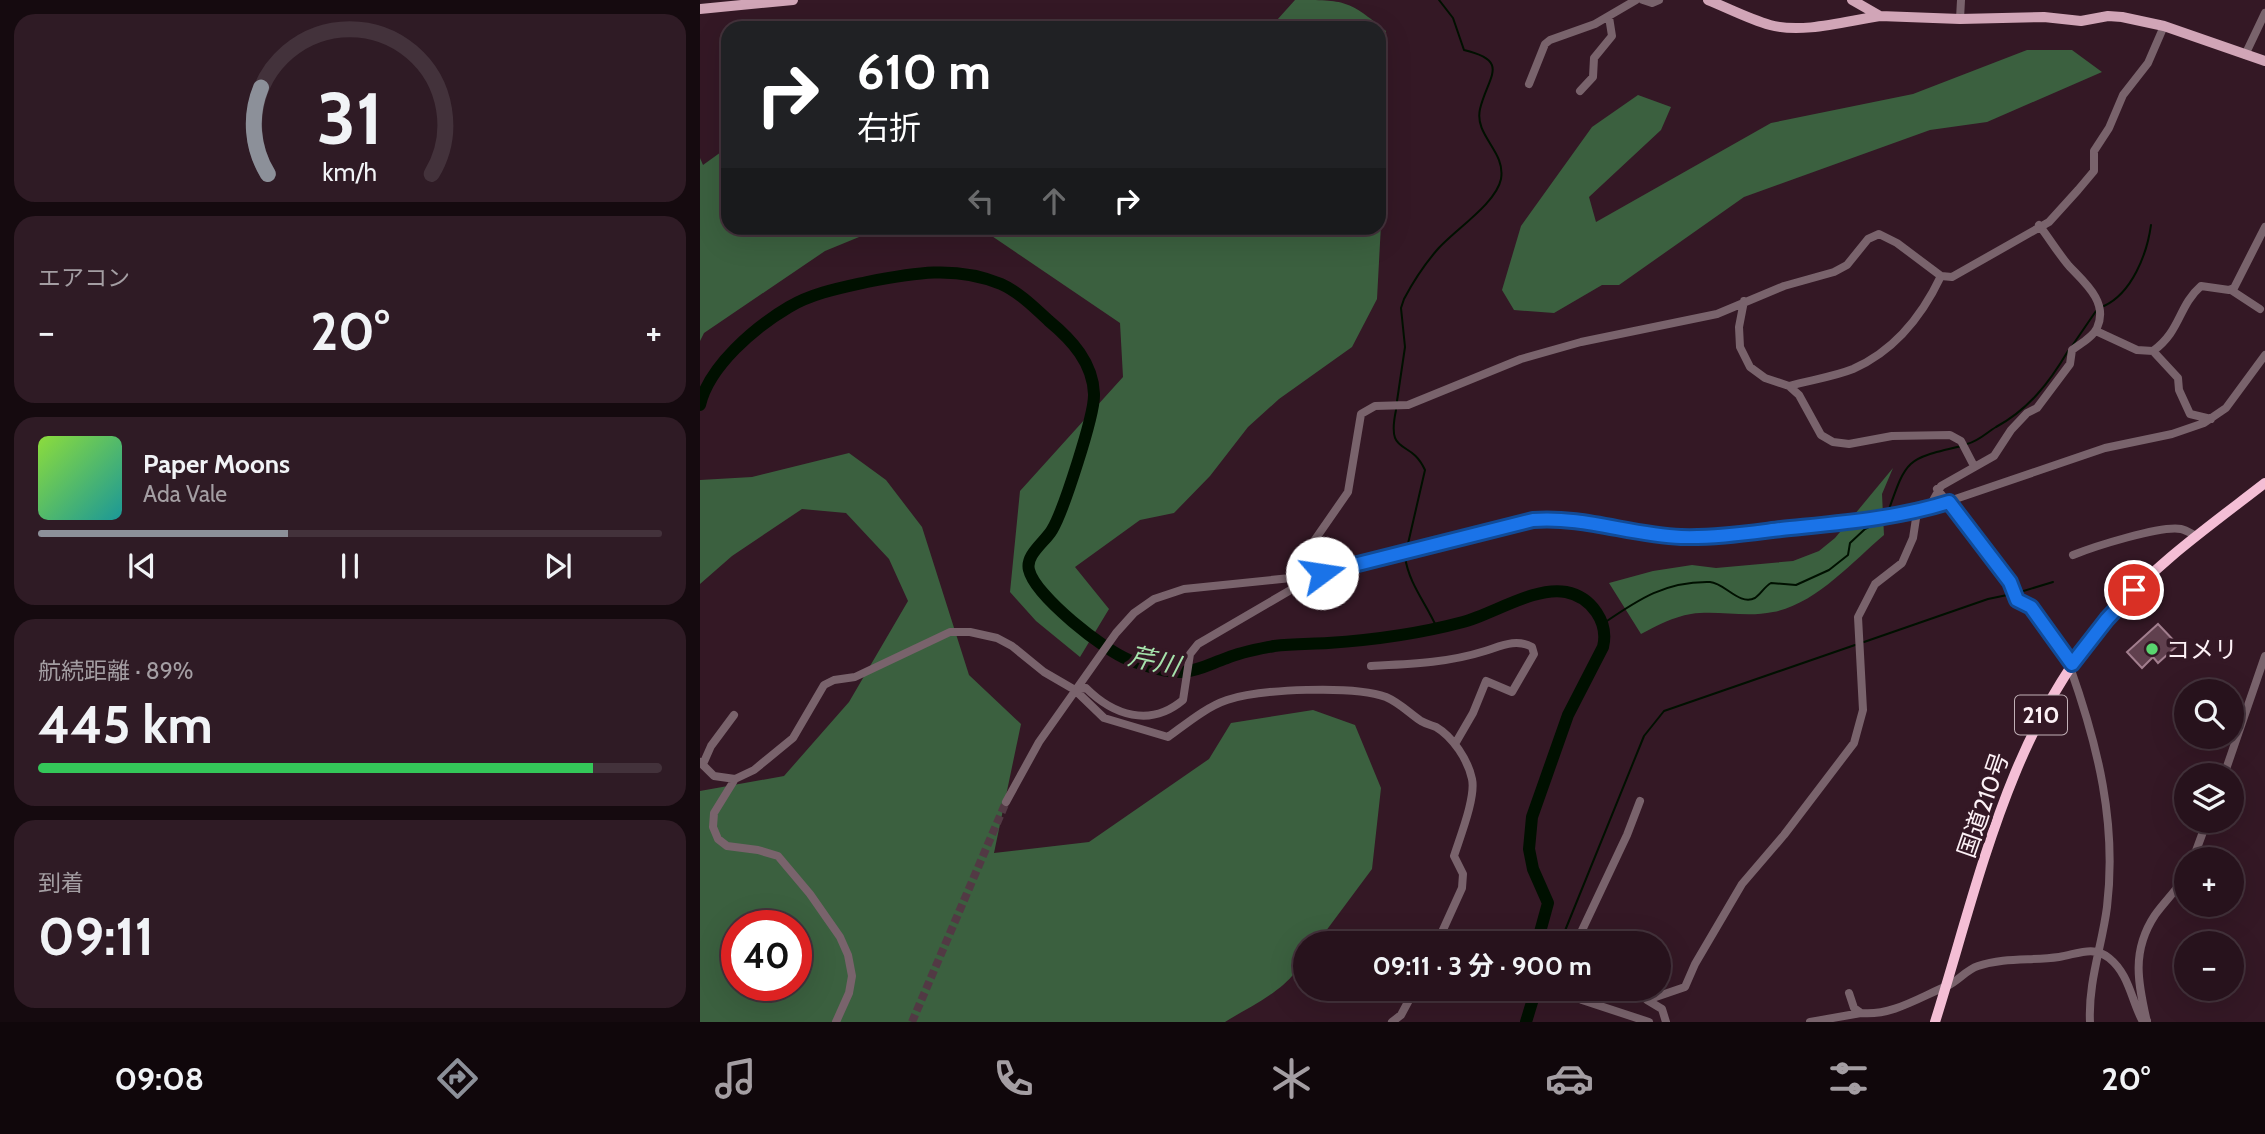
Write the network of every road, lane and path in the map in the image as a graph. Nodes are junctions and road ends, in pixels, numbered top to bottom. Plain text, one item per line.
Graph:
1 (701, 0) edge
2 (793, 0) edge
3 (1636, 0) edge
4 (1643, 0) edge
5 (1659, 0) edge
6 (1708, 0) edge
7 (1852, 0) edge
8 (1961, 0) edge
9 (700, 9) edge
10 (2265, 13) edge
11 (1880, 16) junction
12 (1609, 17) junction
13 (1960, 19) junction
14 (2164, 26) junction
15 (2245, 55) junction
16 (2265, 61) edge
17 (1529, 84) dead end
18 (1580, 91) dead end
19 (2039, 225) junction
20 (2265, 227) edge
21 (1941, 276) junction
22 (2231, 290) junction
23 (1744, 301) junction
24 (2260, 309) dead end
25 (2096, 331) junction
26 (2153, 351) junction
27 (2265, 355) edge
28 (1789, 386) junction
29 (2211, 419) junction
30 (1974, 466) junction
31 (2265, 483) edge
32 (1937, 489) junction
33 (1949, 502) junction
34 (1929, 508) junction
35 (1913, 513) junction
36 (2196, 536) junction
37 (2073, 555) dead end
38 (1322, 573) junction
39 (2265, 656) edge
40 (1371, 666) dead end
41 (2071, 666) junction
42 (1078, 687) junction
43 (734, 715) dead end
44 (1455, 744) junction
45 (702, 763) edge
46 (2228, 763) edge
47 (735, 779) junction
48 (1006, 802) tunnel mouth
49 (1640, 802) dead end
50 (2174, 891) edge
51 (1442, 931) edge
52 (1582, 931) edge
53 (2099, 952) junction
54 (1946, 987) junction
55 (1849, 993) dead end
56 (1409, 1001) edge
57 (1585, 1001) edge
58 (1861, 1013) junction
59 (2147, 1021) edge
60 (836, 1022) edge
61 (1392, 1022) edge
62 (1649, 1022) edge
63 (1666, 1022) edge
64 (1810, 1022) edge
65 (1935, 1022) edge
66 (2090, 1022) edge

1 - 9 street
2 - 9 main road
3 - 12 street
4 - 5 street
6 - 11 main road
7 - 11 main road
8 - 13 street
10 - 15 street
11 - 13 main road
12 - 17 street
12 - 18 street
13 - 14 main road
14 - 15 main road
14 - 19 street
15 - 16 main road
19 - 21 street
19 - 25 street
20 - 22 street
21 - 23 street
21 - 28 street
22 - 24 street
22 - 26 street
23 - 28 street
23 - 38 street
25 - 26 street
25 - 30 street
26 - 29 street
27 - 29 street
28 - 30 street
29 - 33 street
30 - 32 street
31 - 36 highway, 国道210号 / 210
32 - 33 street
32 - 34 street
33 - 34 street
33 - 41 street
34 - 35 street
35 - 38 street
35 - 63 street
36 - 37 street
36 - 41 highway, 国道210号 / 210
38 - 42 street
38 - 42 street
39 - 46 street
40 - 44 street
41 - 53 street
41 - 54 highway, 国道210号 / 210
42 - 44 street
42 - 47 street
42 - 48 street
43 - 45 street
44 - 51 street
45 - 47 street
47 - 60 street
49 - 52 street
50 - 59 street
53 - 54 street
53 - 59 street
53 - 66 street
54 - 58 street
54 - 65 highway, 国道210号 / 210
55 - 58 street
56 - 61 street
57 - 62 street
58 - 64 street

